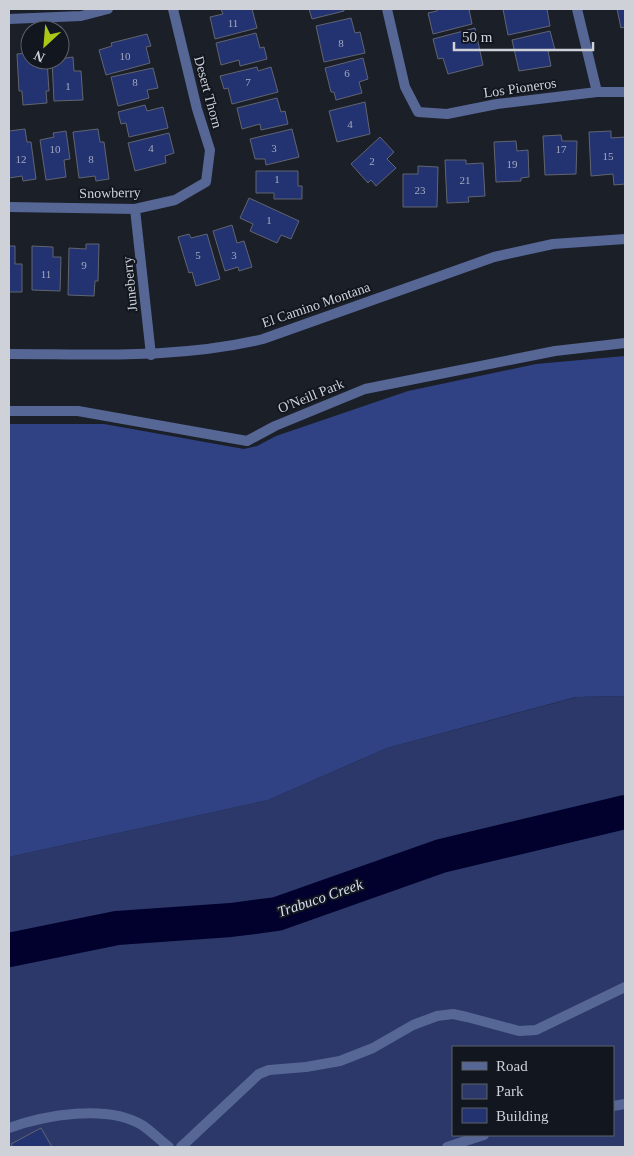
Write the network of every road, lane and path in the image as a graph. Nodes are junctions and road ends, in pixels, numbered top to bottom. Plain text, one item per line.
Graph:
1 (108, 9) edge
2 (173, 9) edge
3 (387, 9) edge
4 (577, 9) edge
5 (9, 19) edge
6 (596, 92) junction
7 (625, 92) edge
8 (206, 182) joint
9 (9, 207) edge
10 (135, 209) junction
11 (625, 239) edge
12 (625, 343) edge
13 (9, 354) edge
14 (151, 355) junction
15 (9, 411) edge
16 (625, 987) edge
17 (9, 1128) edge
18 (481, 1136) edge
19 (169, 1147) edge
20 (181, 1147) edge
21 (447, 1147) edge

1 - 5 street
2 - 8 street, Desert Thorn
3 - 6 street, Los Pioneros
4 - 6 street
6 - 7 street, Los Pioneros
8 - 10 street, Snowberry
9 - 10 street, Snowberry
10 - 14 street, Juneberry
11 - 14 street, El Camino Montana
12 - 15 street, O'Neill Park
13 - 14 street, El Camino Montana
16 - 20 street
17 - 19 street
18 - 21 street

